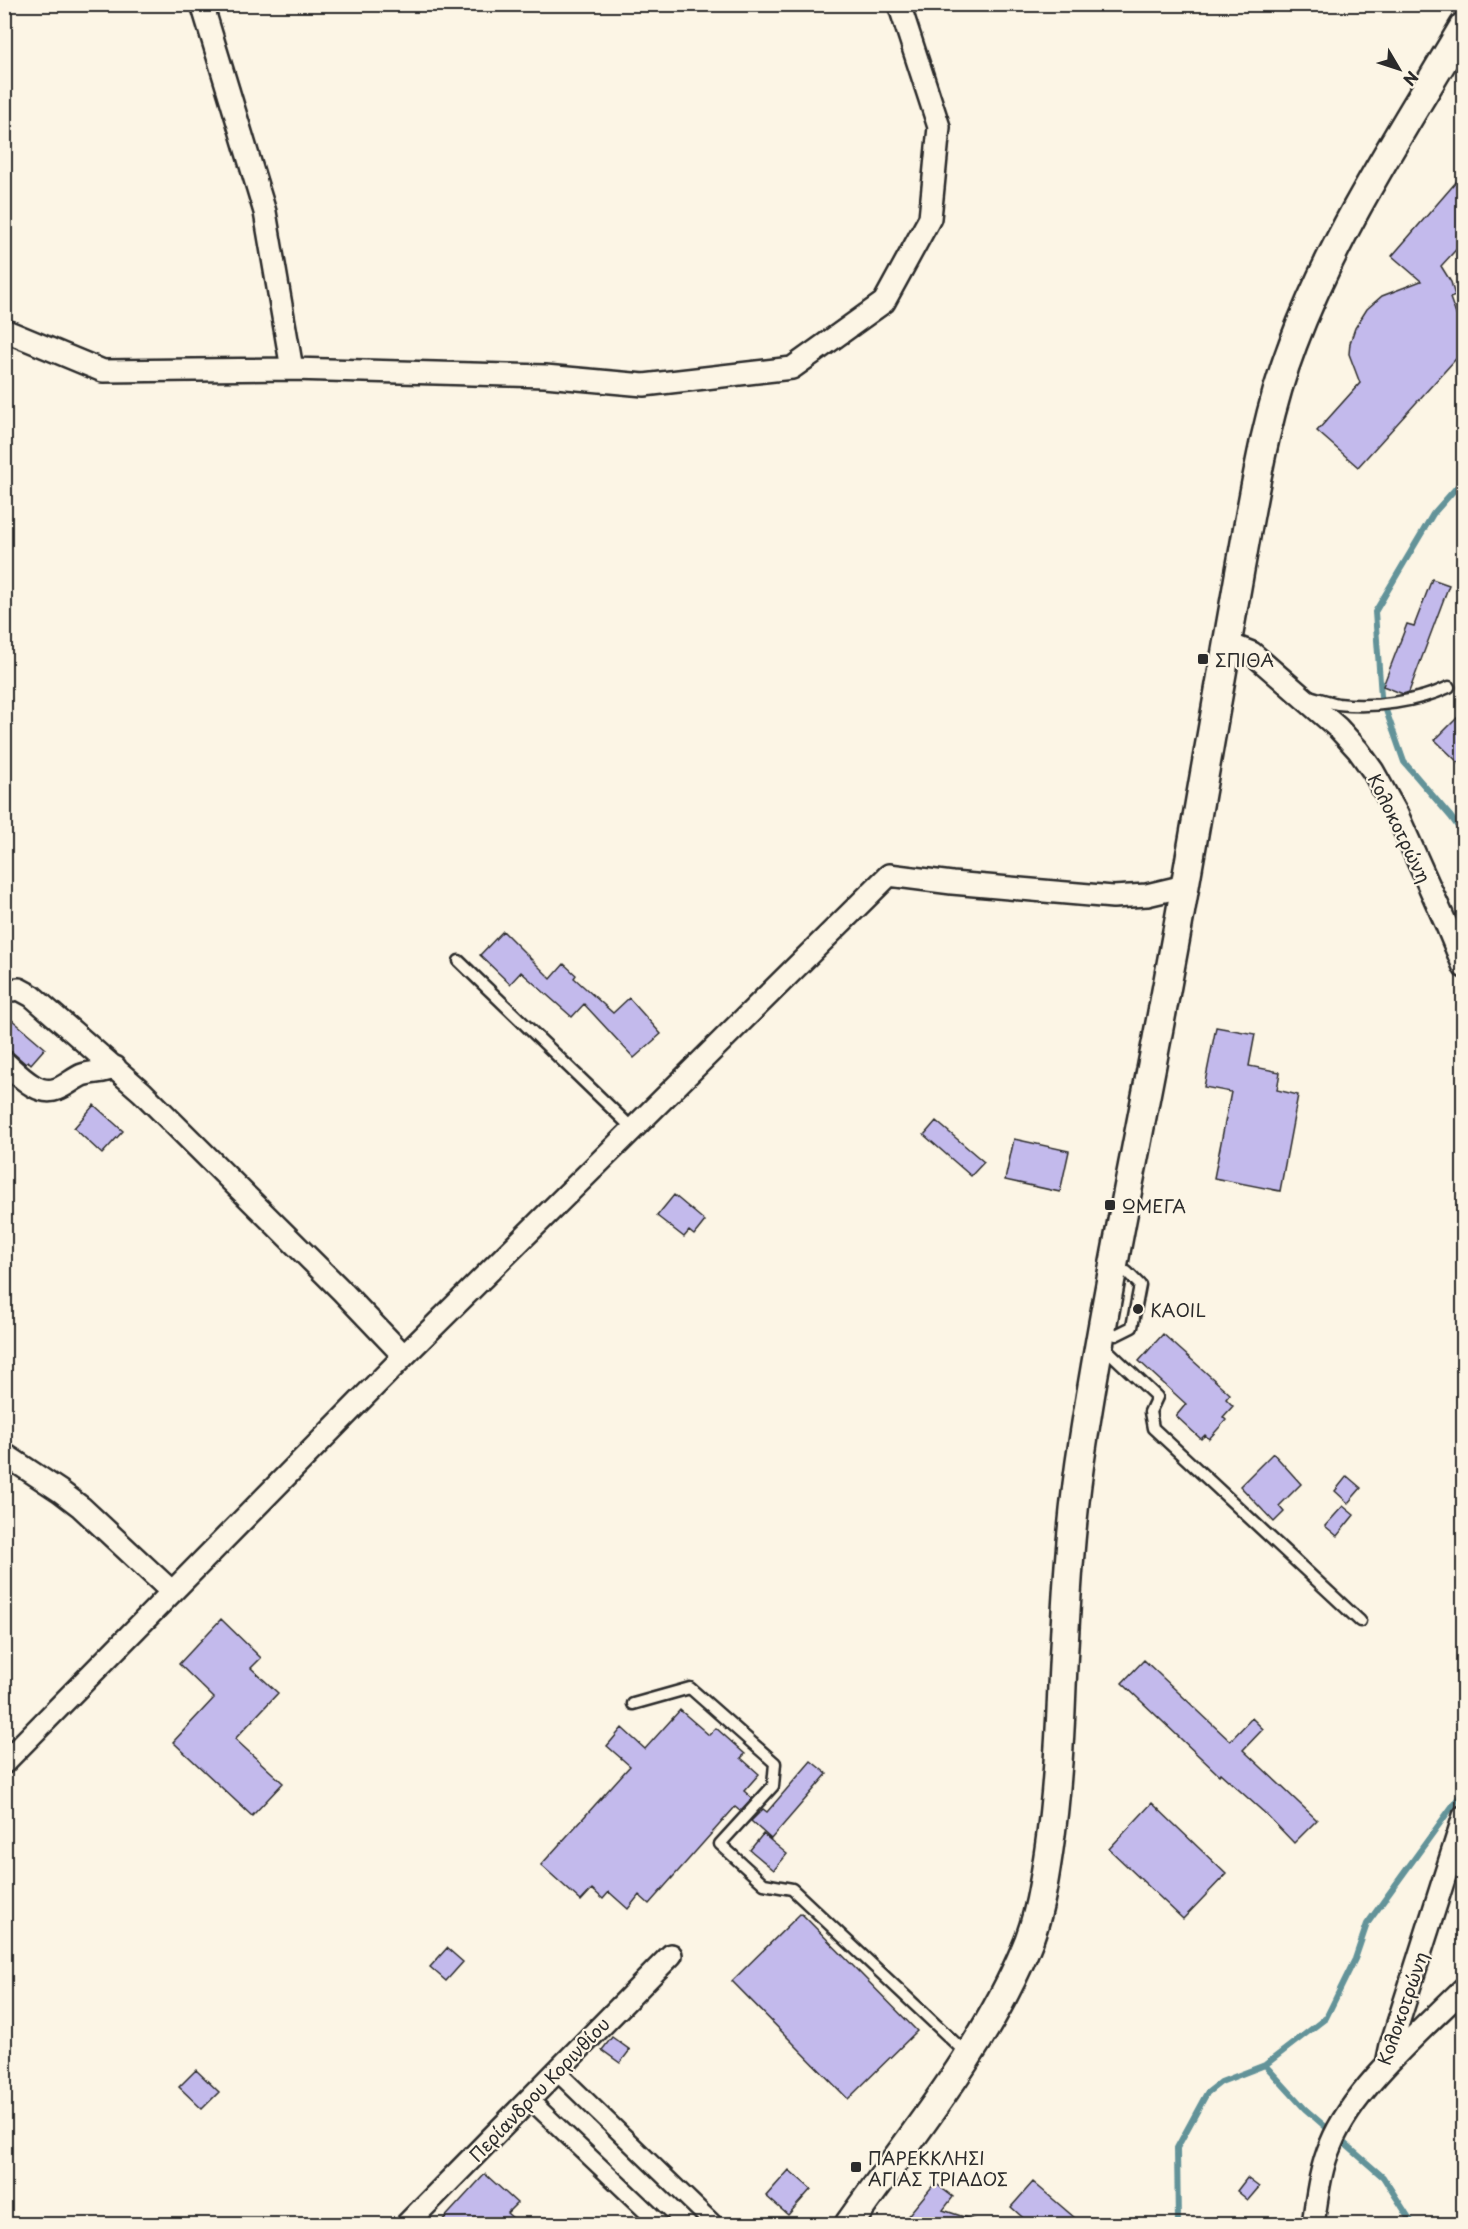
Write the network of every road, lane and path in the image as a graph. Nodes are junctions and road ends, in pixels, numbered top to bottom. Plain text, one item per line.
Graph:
1 (202, 4) edge
2 (899, 4) edge
3 (1464, 26) edge
4 (4, 330) edge
5 (292, 369) junction
6 (1226, 643) junction
7 (1449, 687) dead end
8 (1295, 691) junction
9 (1185, 886) junction
10 (459, 961) dead end
11 (1464, 967) edge
12 (4, 991) edge
13 (4, 1062) edge
14 (114, 1067) junction
15 (633, 1129) junction
16 (1127, 1272) dead end
17 (1108, 1339) junction
18 (404, 1356) junction
19 (4, 1454) edge
20 (171, 1592) junction
21 (1360, 1621) dead end
22 (633, 1704) dead end
23 (4, 1763) edge
24 (1464, 1816) edge
25 (671, 1955) dead end
26 (1464, 1988) edge
27 (968, 2055) junction
28 (1386, 2065) junction
29 (556, 2071) junction
30 (529, 2099) junction
31 (407, 2224) edge
32 (660, 2224) edge
33 (714, 2224) edge
34 (849, 2224) edge
35 (1313, 2224) edge

1 - 5 street
2 - 5 street
3 - 6 street
4 - 5 street
6 - 8 street, Κολοκοτρώνη
6 - 9 street
7 - 8 lane
8 - 11 street, Κολοκοτρώνη
9 - 15 street
9 - 17 street
10 - 15 lane
12 - 14 street
13 - 14 street
14 - 18 street
15 - 18 street
16 - 17 lane
17 - 21 lane
17 - 27 street
18 - 20 street
19 - 20 street
20 - 23 street
22 - 27 lane
24 - 28 street, Κολοκοτρώνη
25 - 29 street, Περίανδρου Κορινθίου
26 - 28 street
27 - 34 street
28 - 35 street, Κολοκοτρώνη
29 - 30 street, Περίανδρου Κορινθίου
29 - 33 street
30 - 31 street, Περίανδρου Κορινθίου
30 - 32 street

